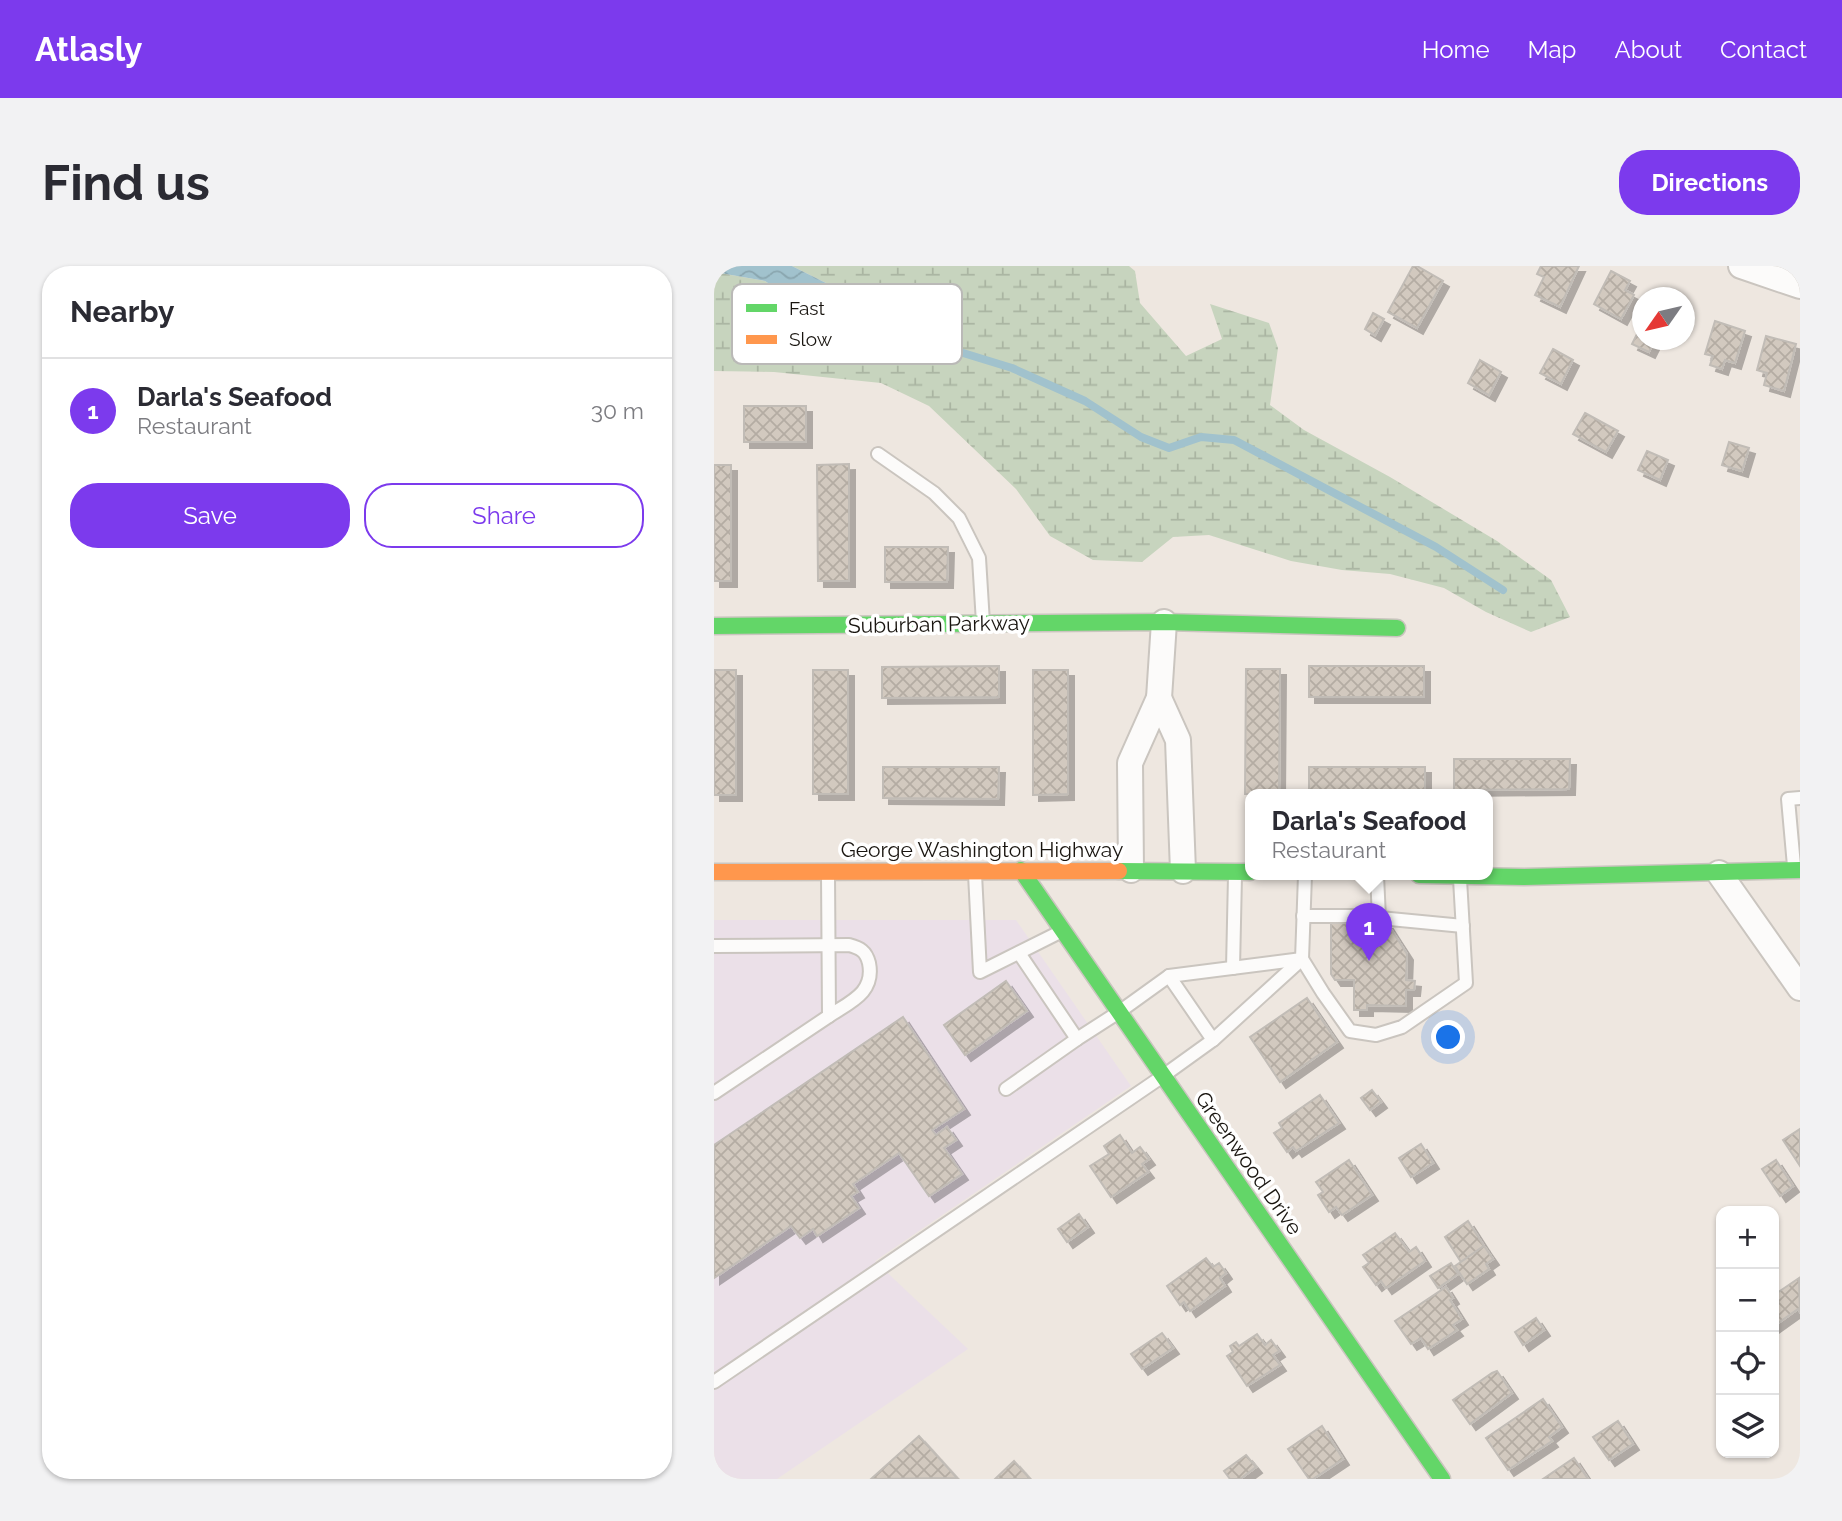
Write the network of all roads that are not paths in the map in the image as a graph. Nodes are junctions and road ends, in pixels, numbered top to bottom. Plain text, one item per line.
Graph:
1 (1741, 266) edge
2 (1800, 286) edge
3 (878, 454) dead end
4 (1164, 622) junction
5 (983, 624) junction
6 (714, 626) edge
7 (1397, 628) dead end
8 (1159, 698) junction
9 (1800, 798) edge
10 (975, 870) junction
11 (1021, 870) junction
12 (1131, 870) junction
13 (1797, 870) edge
14 (828, 871) junction
15 (1183, 871) junction
16 (714, 872) edge
17 (1243, 872) edge
18 (1719, 873) junction
19 (1493, 877) edge
20 (1305, 880) edge
21 (1377, 880) edge
22 (1460, 880) edge
23 (1303, 916) junction
24 (1379, 918) junction
25 (1463, 926) junction
26 (1063, 931) junction
27 (714, 946) edge
28 (828, 946) junction
29 (1019, 953) junction
30 (1302, 959) junction
31 (1233, 968) junction
32 (1169, 976) junction
33 (1800, 988) edge
34 (1119, 1012) junction
35 (828, 1016) junction
36 (1077, 1039) junction
37 (1213, 1040) junction
38 (1163, 1076) junction
39 (1006, 1089) dead end
40 (714, 1093) edge
41 (714, 1382) edge
42 (1442, 1479) edge

1 - 2 street
3 - 5 lane
4 - 5 street, Suburban Parkway
4 - 7 street, Suburban Parkway
4 - 8 street
5 - 6 street, Suburban Parkway
8 - 12 street
8 - 15 street
9 - 13 lane
10 - 11 street, George Washington Highway
10 - 14 street, George Washington Highway
10 - 29 lane
11 - 12 street, George Washington Highway
11 - 26 street, Greenwood Drive
12 - 15 street, George Washington Highway
13 - 18 street
14 - 16 street, George Washington Highway
14 - 28 lane
15 - 17 street, George Washington Highway
17 - 31 lane
18 - 19 street
18 - 33 street
20 - 23 lane
21 - 24 lane
22 - 25 lane
23 - 24 lane
23 - 30 lane
24 - 25 lane
25 - 30 lane
26 - 29 lane
26 - 34 street, Greenwood Drive
27 - 28 lane
28 - 35 lane
28 - 35 lane
29 - 36 lane
30 - 31 lane
30 - 37 lane
31 - 32 lane
32 - 34 lane
32 - 37 lane
34 - 36 lane
34 - 38 street, Greenwood Drive
35 - 40 lane
36 - 39 lane
37 - 38 lane
38 - 41 lane
38 - 42 street, Greenwood Drive

